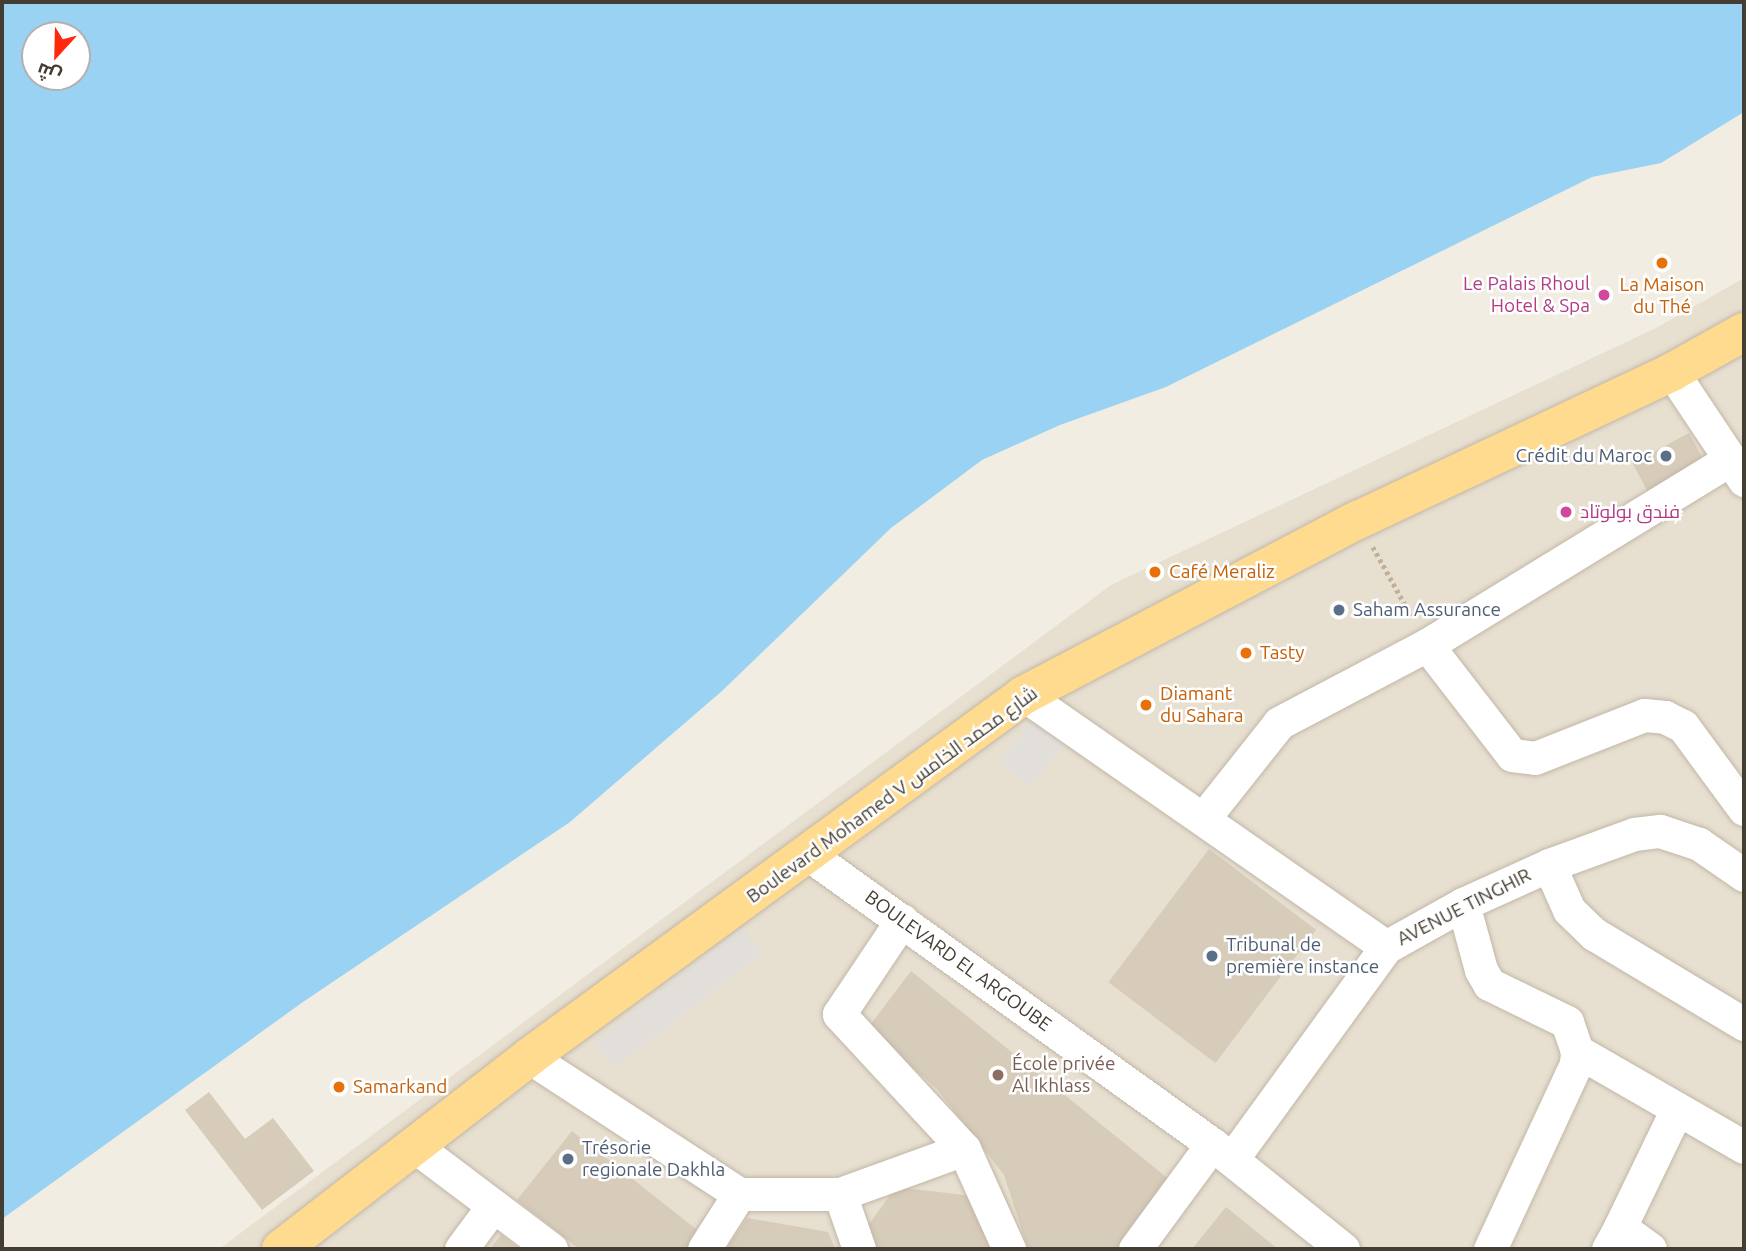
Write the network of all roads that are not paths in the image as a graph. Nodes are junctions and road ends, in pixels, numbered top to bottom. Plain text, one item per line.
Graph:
1 (1744, 332) edge
2 (1672, 372) junction
3 (1737, 470) edge
4 (1427, 645) junction
5 (1024, 695) junction
6 (1744, 809) edge
7 (1203, 819) junction
8 (805, 852) junction
9 (1549, 865) junction
10 (1744, 875) edge
11 (1463, 904) junction
12 (902, 919) junction
13 (1386, 947) junction
14 (1744, 1024) edge
15 (1577, 1051) junction
16 (529, 1057) junction
17 (1677, 1109) junction
18 (413, 1145) junction
19 (1744, 1147) edge
20 (964, 1149) junction
21 (1222, 1152) junction
22 (739, 1194) junction
23 (840, 1195) junction
24 (493, 1206) junction
25 (1614, 1238) edge
26 (1322, 1243) edge
27 (281, 1249) edge
28 (461, 1249) edge
29 (551, 1249) edge
30 (704, 1249) edge
31 (859, 1249) edge
32 (1009, 1249) edge
33 (1135, 1249) edge
34 (1490, 1249) edge
35 (1650, 1249) edge

1 - 2 main road, Boulevard Mohamed V شارع محمد الخامس
2 - 3 street
2 - 5 main road, Boulevard Mohamed V شارع محمد الخامس
3 - 4 street
4 - 6 street
4 - 7 street
5 - 7 street
5 - 8 main road, Boulevard Mohamed V شارع محمد الخامس
7 - 13 street
8 - 12 street, BOULEVARD EL ARGOUBE
8 - 16 main road, Boulevard Mohamed V شارع محمد الخامس
9 - 10 street, AVENUE TINGHIR
9 - 11 street, AVENUE TINGHIR
9 - 14 street
11 - 13 street, AVENUE TINGHIR
11 - 15 street
12 - 20 street
12 - 21 street, BOULEVARD EL ARGOUBE
13 - 21 street, AVENUE TINGHIR
15 - 17 street
15 - 34 street
16 - 18 main road, Boulevard Mohamed V شارع محمد الخامس
16 - 22 street
17 - 19 street
17 - 25 street
18 - 24 street
18 - 27 main road, Boulevard Mohamed V شارع محمد الخامس
20 - 23 street
20 - 32 street
21 - 26 street, BOULEVARD EL ARGOUBE
21 - 33 street, AVENUE TINGHIR
22 - 23 street
22 - 30 street
23 - 31 street
24 - 28 street
24 - 29 street
25 - 35 street

